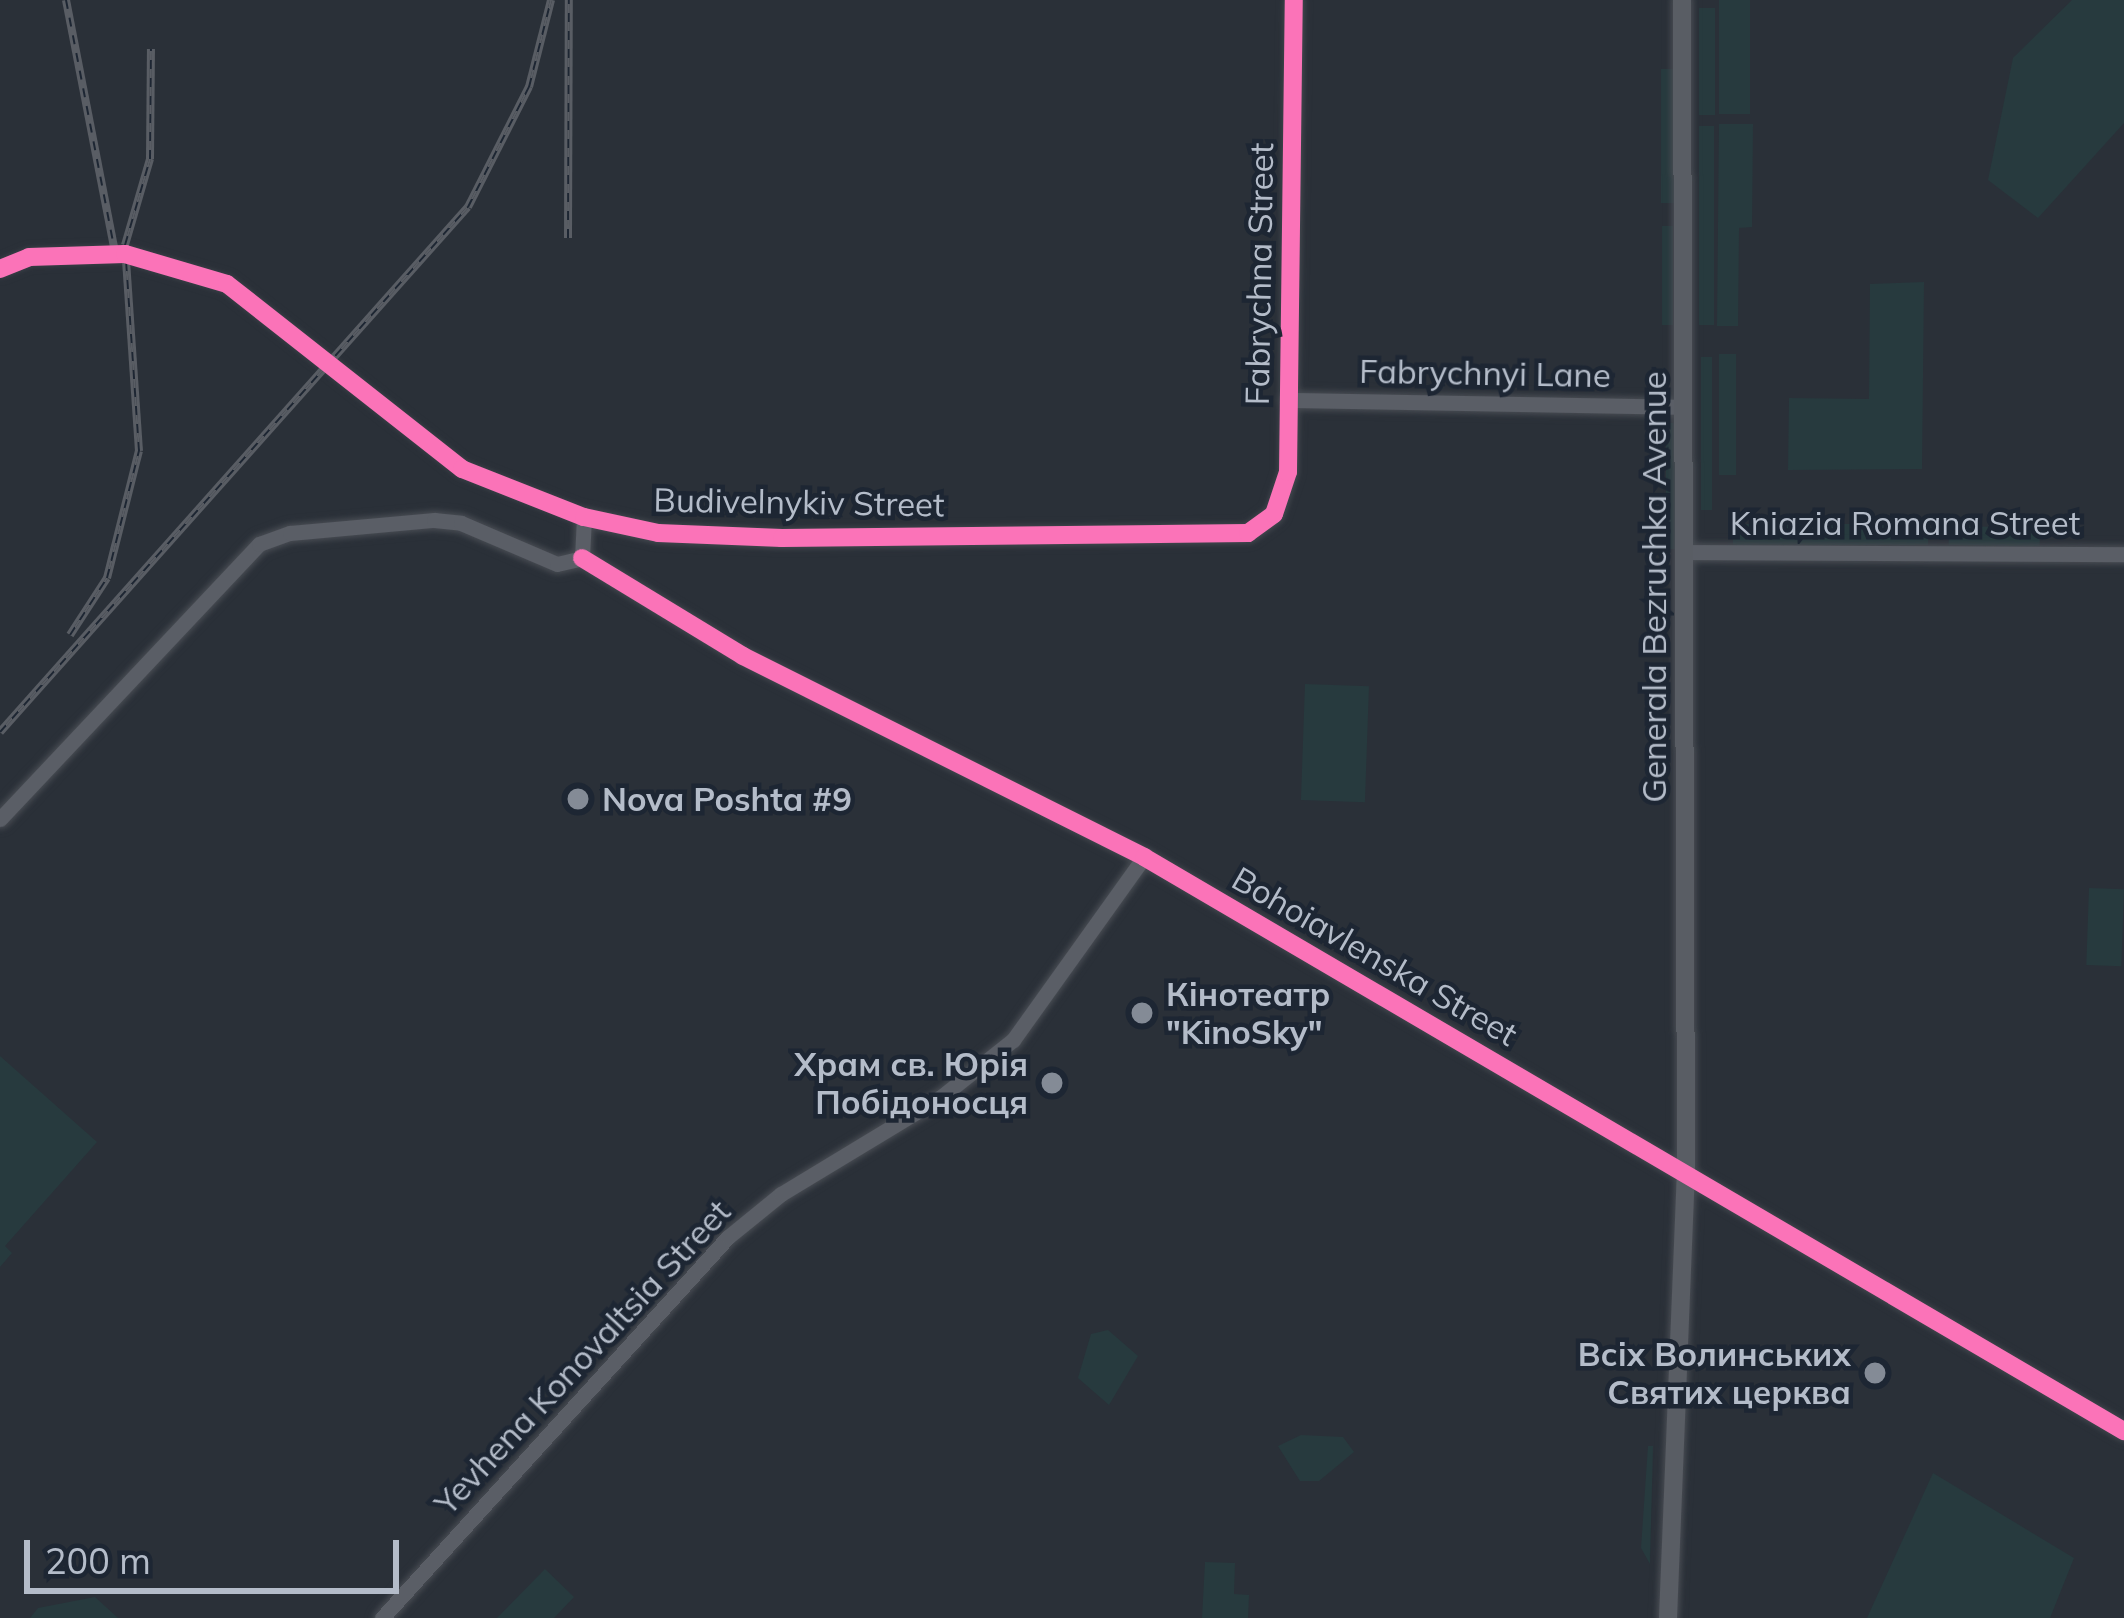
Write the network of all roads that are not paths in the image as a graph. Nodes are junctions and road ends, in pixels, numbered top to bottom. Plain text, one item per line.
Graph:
1 (1294, 0) edge
2 (1682, 0) edge
3 (0, 269) edge
4 (1287, 400) junction
5 (1683, 406) junction
6 (584, 517) junction
7 (1248, 533) joint
8 (1685, 552) junction
9 (2124, 554) edge
10 (582, 558) junction
11 (0, 819) edge
12 (1144, 857) junction
13 (1686, 1173) junction
14 (2124, 1431) edge
15 (382, 1618) edge
16 (1668, 1618) edge

1 - 4 street, Fabrychna Street
2 - 5 main road, Generala Bezruchka Avenue
3 - 6 street, Budivelnykiv Street
4 - 5 street, Fabrychnyi Lane
4 - 7 street, Fabrychna Street
5 - 8 main road, Generala Bezruchka Avenue
6 - 7 street, Budivelnykiv Street
6 - 10 street
8 - 9 street, Kniazia Romana Street
8 - 13 main road, Generala Bezruchka Avenue
10 - 11 street
10 - 12 street, Bohoiavlenska Street
12 - 13 street, Bohoiavlenska Street
12 - 15 street, Yevhena Konovaltsia Street
13 - 14 street, Bohoiavlenska Street
13 - 16 main road, Generala Bezruchka Avenue

